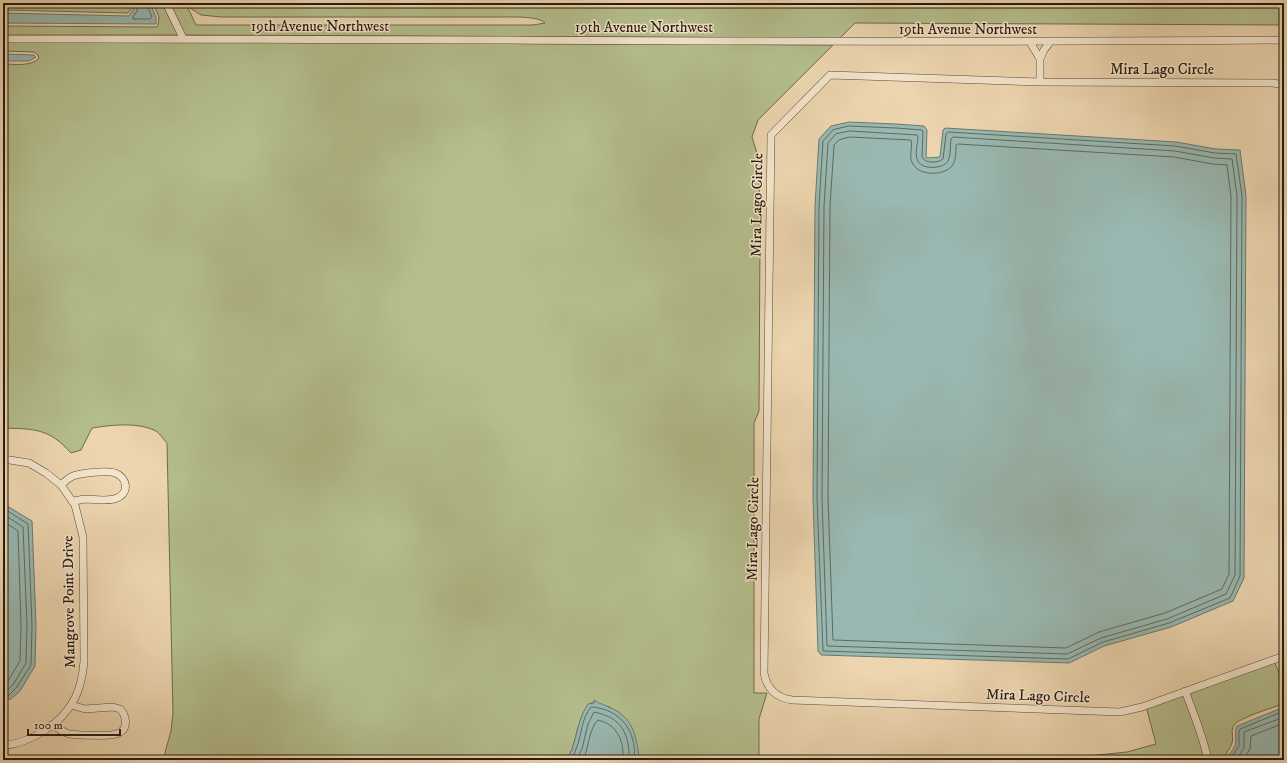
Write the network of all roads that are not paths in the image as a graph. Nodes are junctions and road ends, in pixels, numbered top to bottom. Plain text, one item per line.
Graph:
1 (166, 3) edge
2 (183, 38) junction
3 (3, 39) edge
4 (1284, 40) edge
5 (1030, 42) junction
6 (1050, 42) junction
7 (1040, 59) junction
8 (1040, 82) junction
9 (1284, 85) edge
10 (3, 459) edge
11 (61, 485) junction
12 (72, 501) junction
13 (1284, 656) edge
14 (1185, 691) junction
15 (70, 705) junction
16 (52, 725) junction
17 (3, 746) edge
18 (1208, 760) edge

1 - 2 street
2 - 3 street, 19th Avenue Northwest
2 - 5 street, 19th Avenue Northwest
4 - 6 street, 19th Avenue Northwest
5 - 6 street, 19th Avenue Northwest
5 - 7 street
6 - 7 street
7 - 8 street
8 - 9 street, Mira Lago Circle
8 - 14 street, Mira Lago Circle
10 - 11 street, Mangrove Point Drive
11 - 12 street, Mangrove Point Drive
11 - 12 street
12 - 15 street, Mangrove Point Drive
13 - 14 street, Mira Lago Circle
14 - 18 street
15 - 16 street, Mangrove Point Drive
15 - 16 street
16 - 17 street, Mangrove Point Drive

